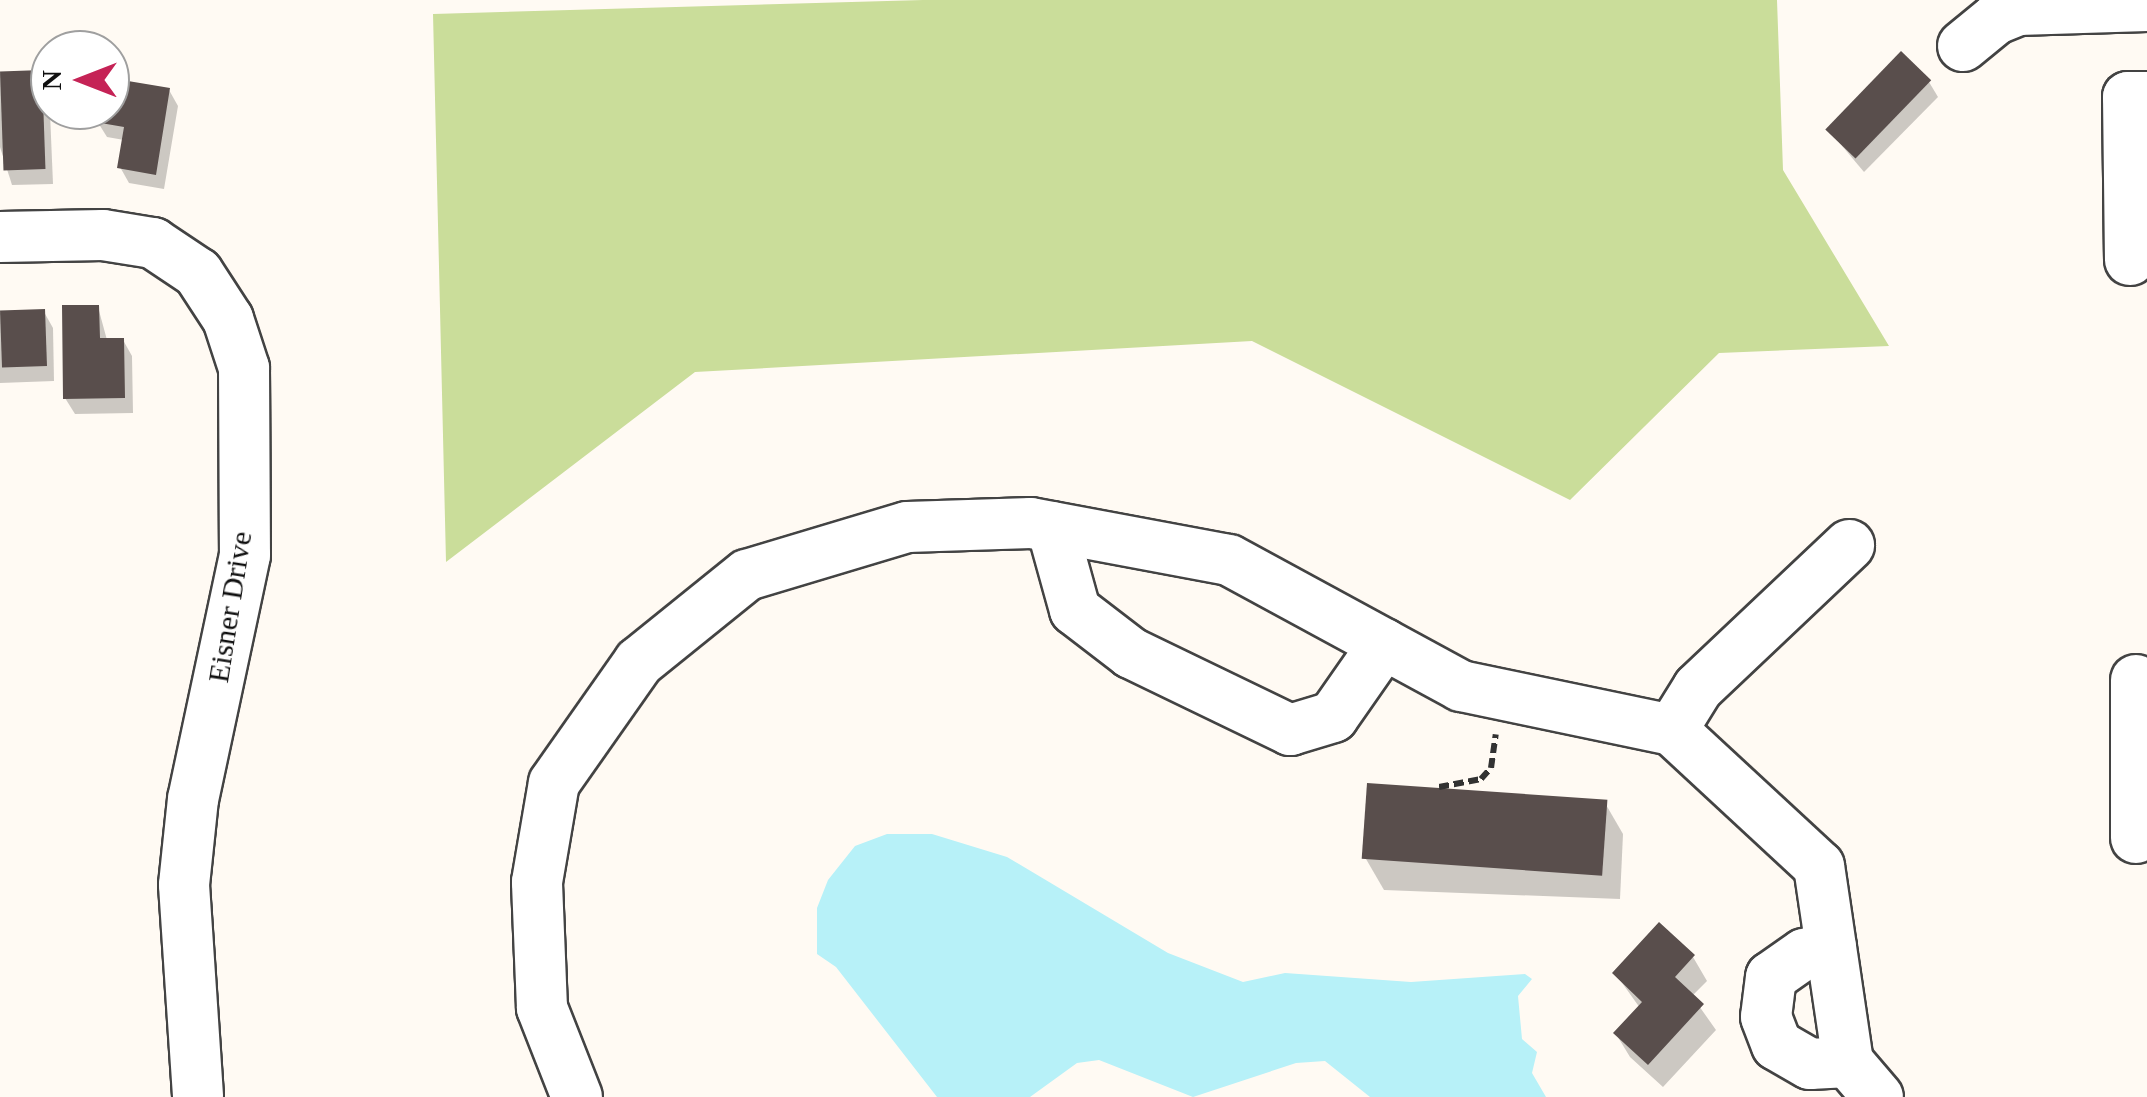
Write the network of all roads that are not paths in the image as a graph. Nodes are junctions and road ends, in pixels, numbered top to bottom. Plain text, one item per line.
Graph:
1 (2147, 6) edge
2 (1963, 46) dead end
3 (2147, 97) edge
4 (0, 237) edge
5 (2130, 260) dead end
6 (1052, 526) junction
7 (1850, 545) dead end
8 (1384, 644) junction
9 (2130, 680) edge
10 (1672, 730) junction
11 (2136, 838) dead end
12 (1831, 948) junction
13 (1863, 1079) edge
14 (198, 1097) edge
15 (576, 1097) edge

1 - 2 street
3 - 5 street
4 - 14 street, Eisner Drive
6 - 8 street
6 - 8 street
6 - 15 street
7 - 10 street
8 - 10 street
9 - 11 street
10 - 12 street
12 - 13 street
12 - 13 street

